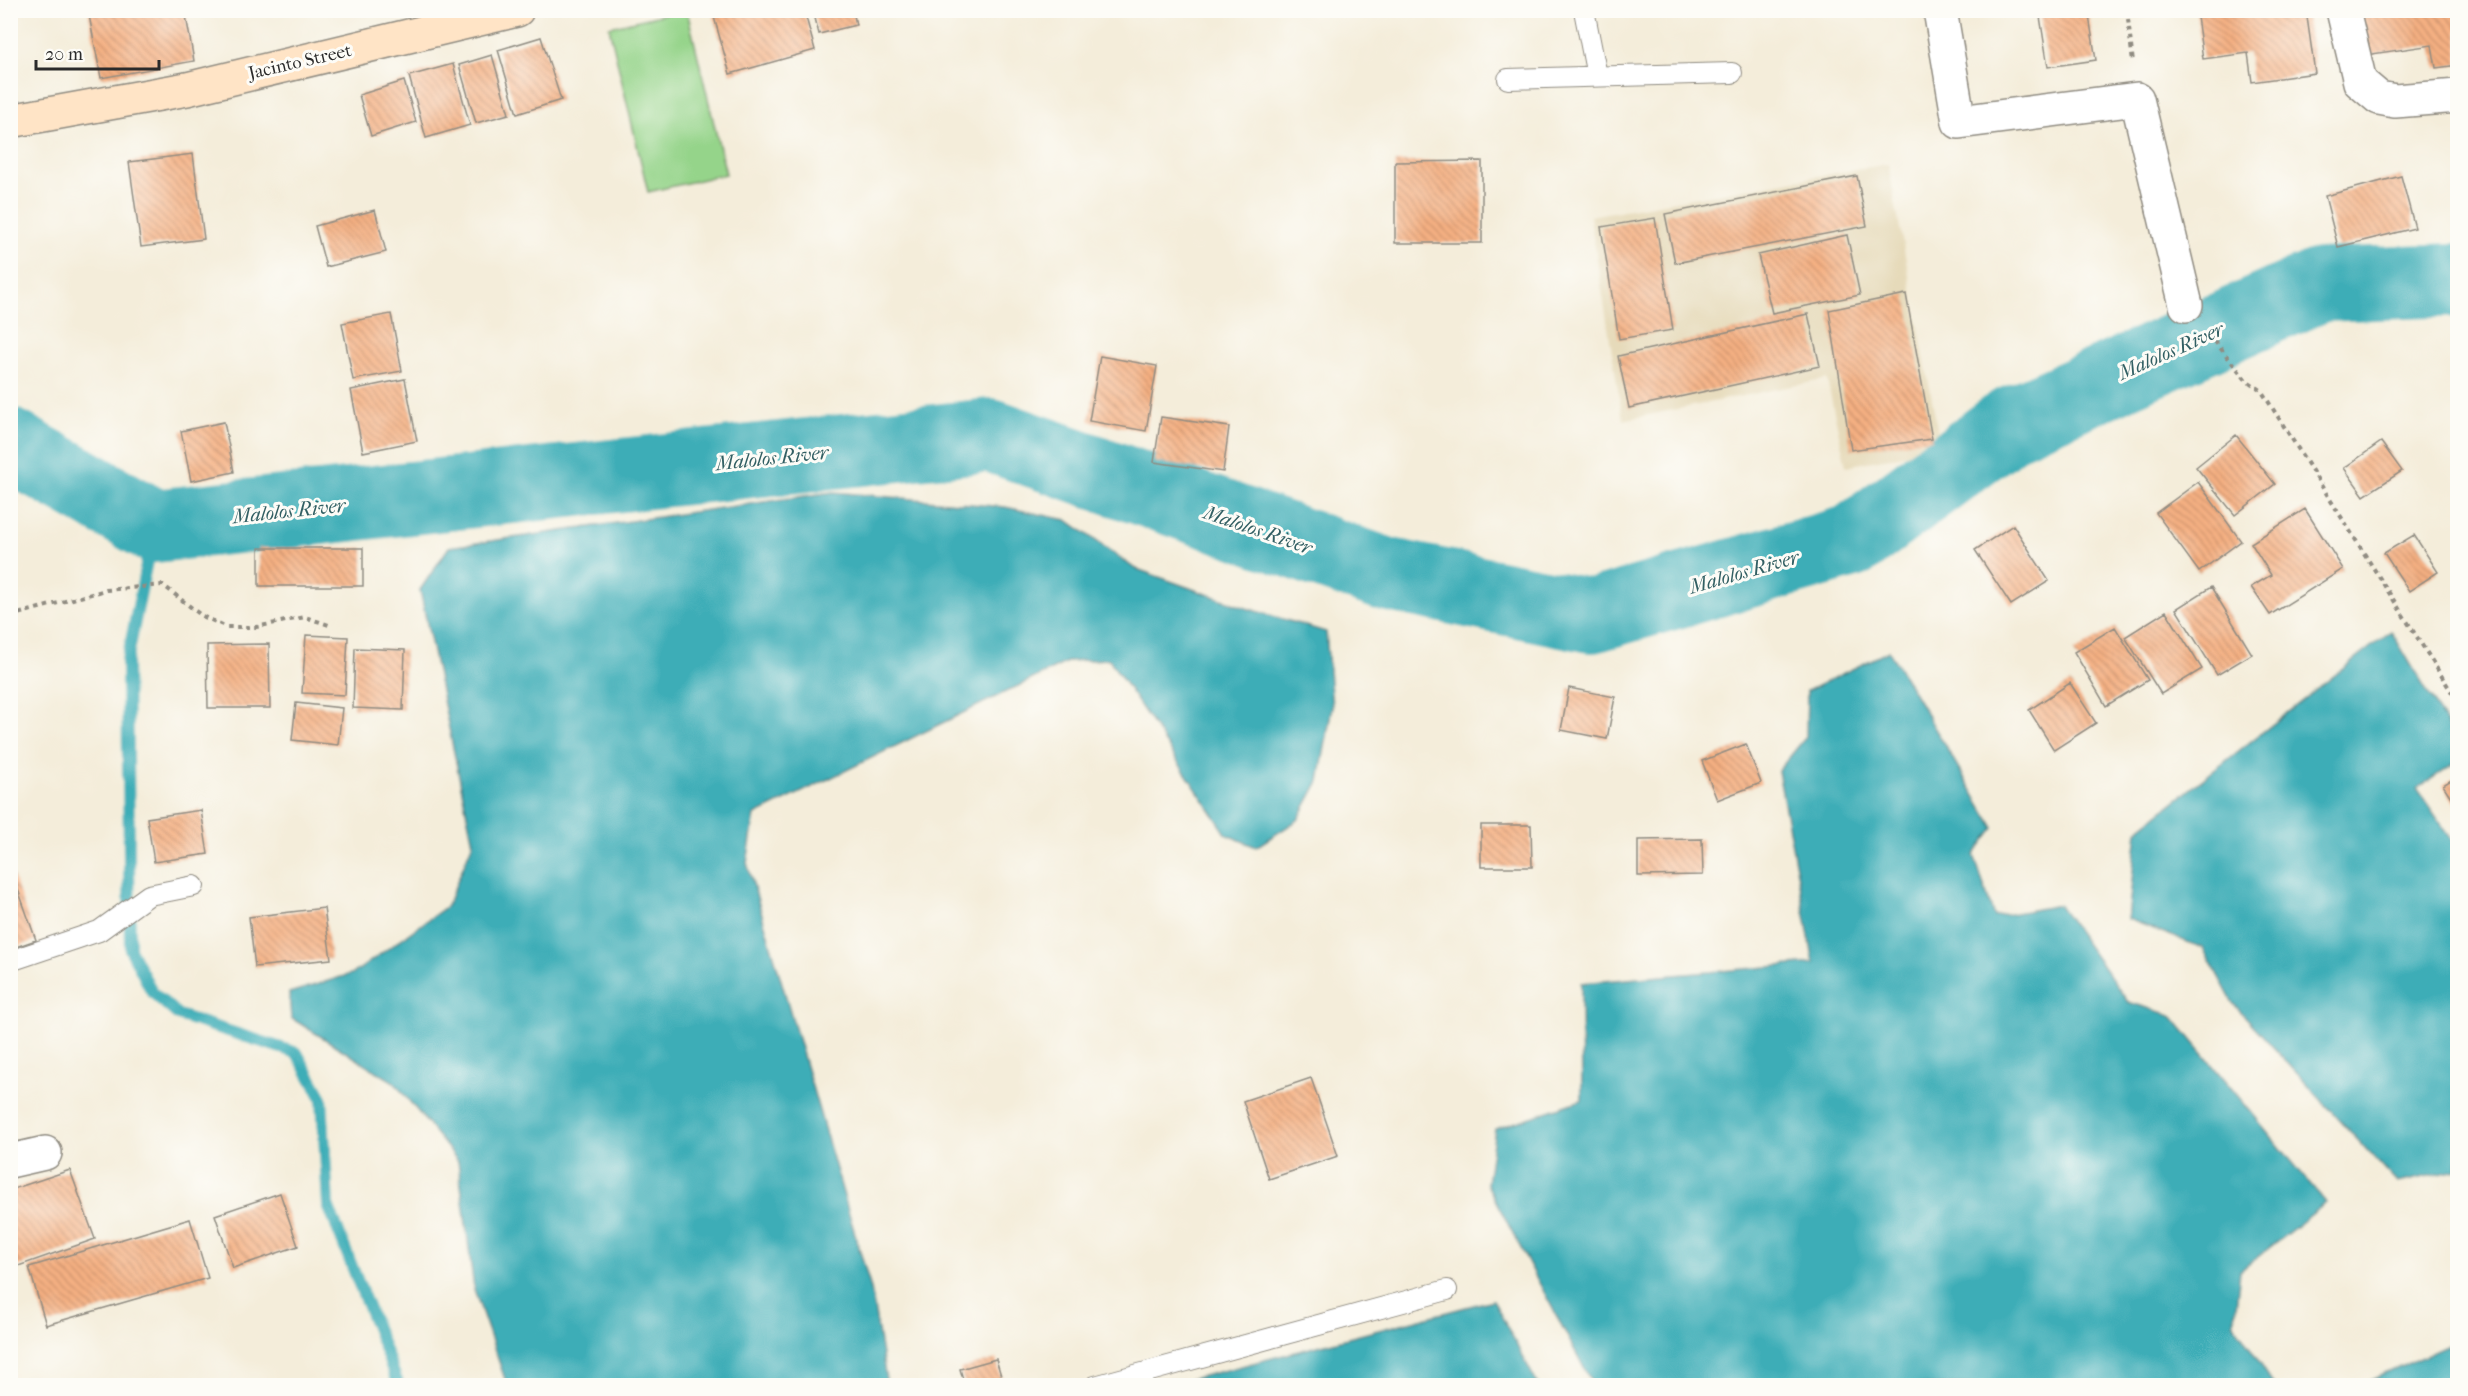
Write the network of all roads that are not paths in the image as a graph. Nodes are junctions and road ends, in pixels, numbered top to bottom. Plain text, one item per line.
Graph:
1 (517, 10) edge
2 (1584, 10) edge
3 (1940, 10) edge
4 (2343, 10) edge
5 (1732, 72) dead end
6 (1597, 76) junction
7 (1508, 79) dead end
8 (2457, 96) edge
9 (10, 121) edge
10 (2186, 305) road end
11 (194, 886) dead end
12 (10, 961) edge
13 (45, 1153) dead end
14 (10, 1161) edge
15 (1447, 1290) dead end
16 (1095, 1386) edge

1 - 9 main road, Jacinto Street
2 - 6 lane
3 - 10 street
4 - 8 street
5 - 6 lane
6 - 7 lane
11 - 12 lane
13 - 14 street
15 - 16 lane

